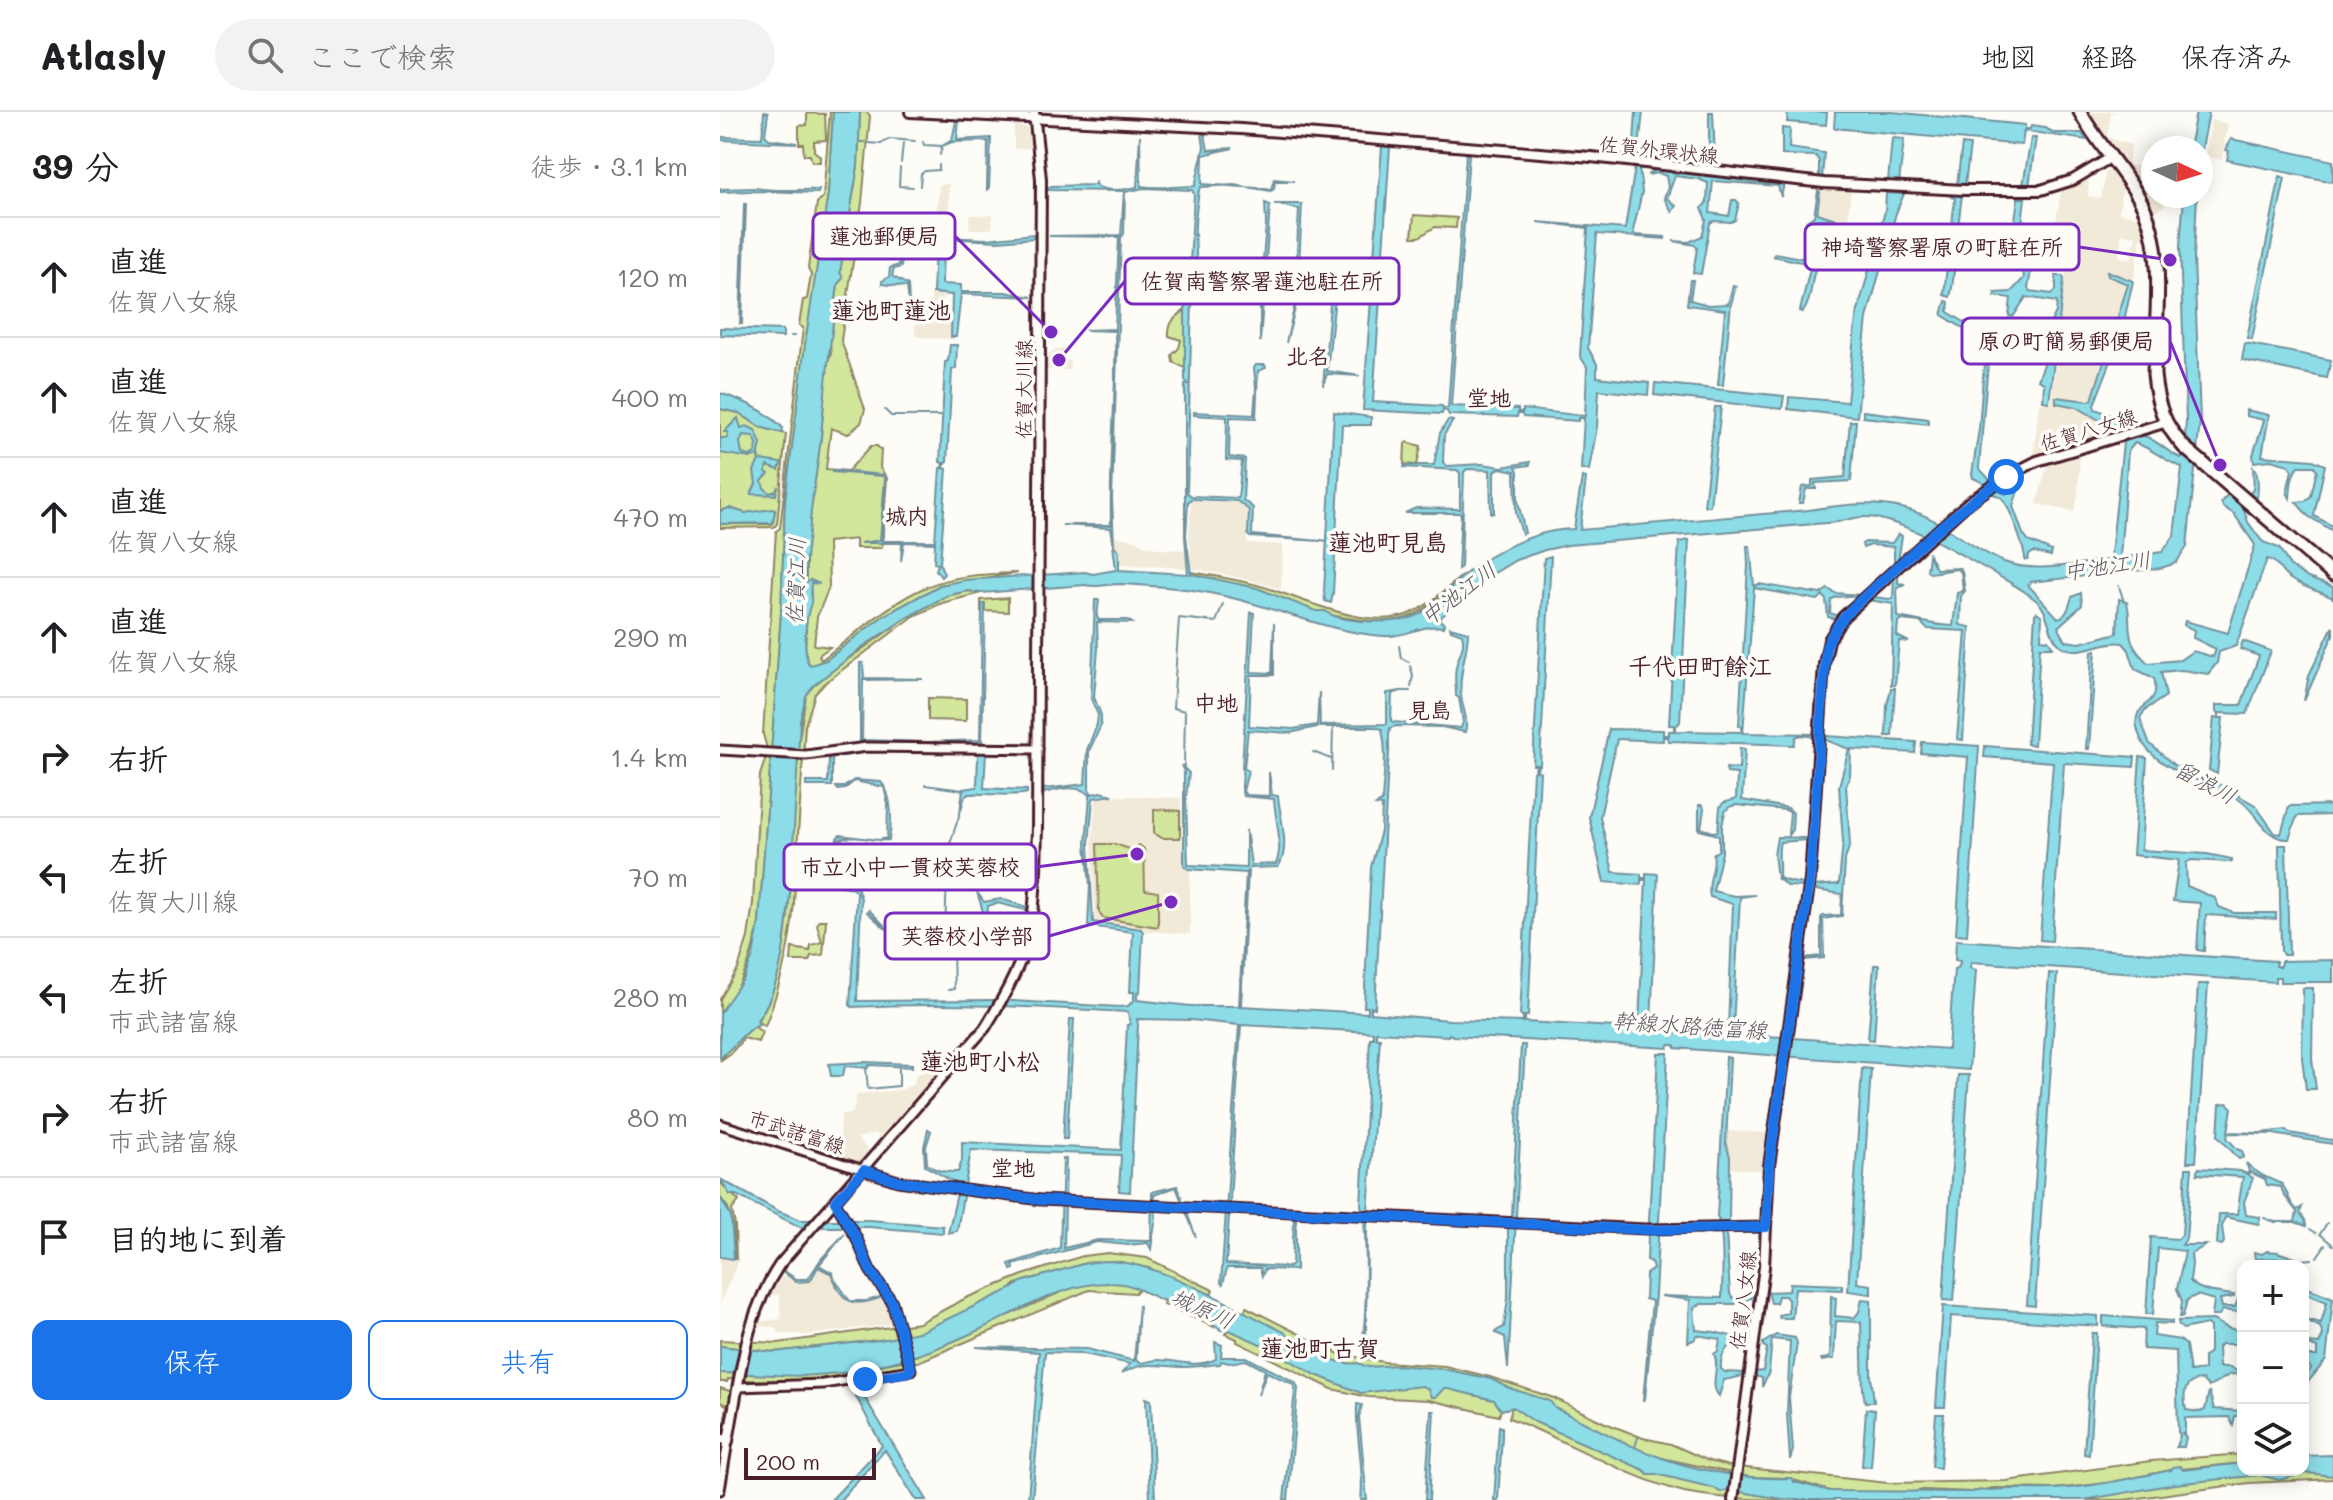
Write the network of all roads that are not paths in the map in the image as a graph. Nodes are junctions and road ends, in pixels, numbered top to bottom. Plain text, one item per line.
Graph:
1 (910, 112) edge
2 (920, 112) edge
3 (2080, 112) edge
4 (1035, 115) edge
5 (2110, 158) junction
6 (2164, 423) junction
7 (2333, 575) edge
8 (1038, 749) junction
9 (720, 750) edge
10 (720, 1124) edge
11 (864, 1170) junction
12 (835, 1202) junction
13 (1766, 1227) junction
14 (738, 1387) junction
15 (724, 1440) edge
16 (720, 1490) edge
17 (1733, 1500) edge

1 - 2 main road, 佐賀外環状線
2 - 4 main road, 佐賀外環状線
3 - 5 highway
4 - 5 main road, 佐賀外環状線
4 - 8 main road, 佐賀大川線
5 - 6 highway
6 - 7 highway
6 - 13 main road, 佐賀八女線
8 - 9 street
8 - 11 main road
10 - 11 street, 市武諸富線
11 - 12 main road
11 - 13 street, 市武諸富線
12 - 14 main road
12 - 14 street
13 - 17 main road, 佐賀八女線
14 - 15 main road
15 - 16 street

